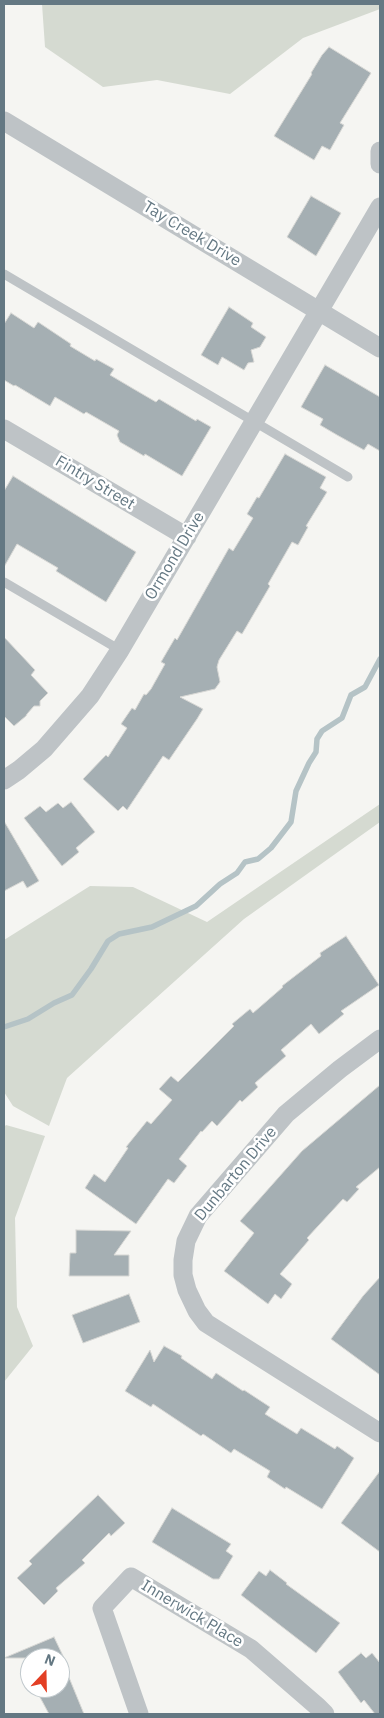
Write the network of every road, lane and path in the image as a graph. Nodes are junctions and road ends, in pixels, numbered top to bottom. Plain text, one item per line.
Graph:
1 (4, 121) edge
2 (380, 151) edge
3 (380, 164) edge
4 (380, 207) edge
5 (4, 274) edge
6 (320, 311) junction
7 (380, 348) edge
8 (255, 421) junction
9 (4, 429) edge
10 (348, 477) dead end
11 (187, 537) junction
12 (4, 582) edge
13 (120, 650) junction
14 (4, 780) edge
15 (380, 1039) edge
16 (380, 1433) edge
17 (140, 1714) edge
18 (324, 1714) edge

1 - 6 street, Tay Creek Drive
2 - 3 street
4 - 6 street, Ormond Drive
5 - 8 lane
6 - 7 street, Tay Creek Drive
6 - 8 street, Ormond Drive
8 - 10 lane
8 - 11 street, Ormond Drive
9 - 11 street, Fintry Street
11 - 13 street, Ormond Drive
12 - 13 lane
13 - 14 street, Ormond Drive
15 - 16 street, Dunbarton Drive
17 - 18 street, Innerwick Place

